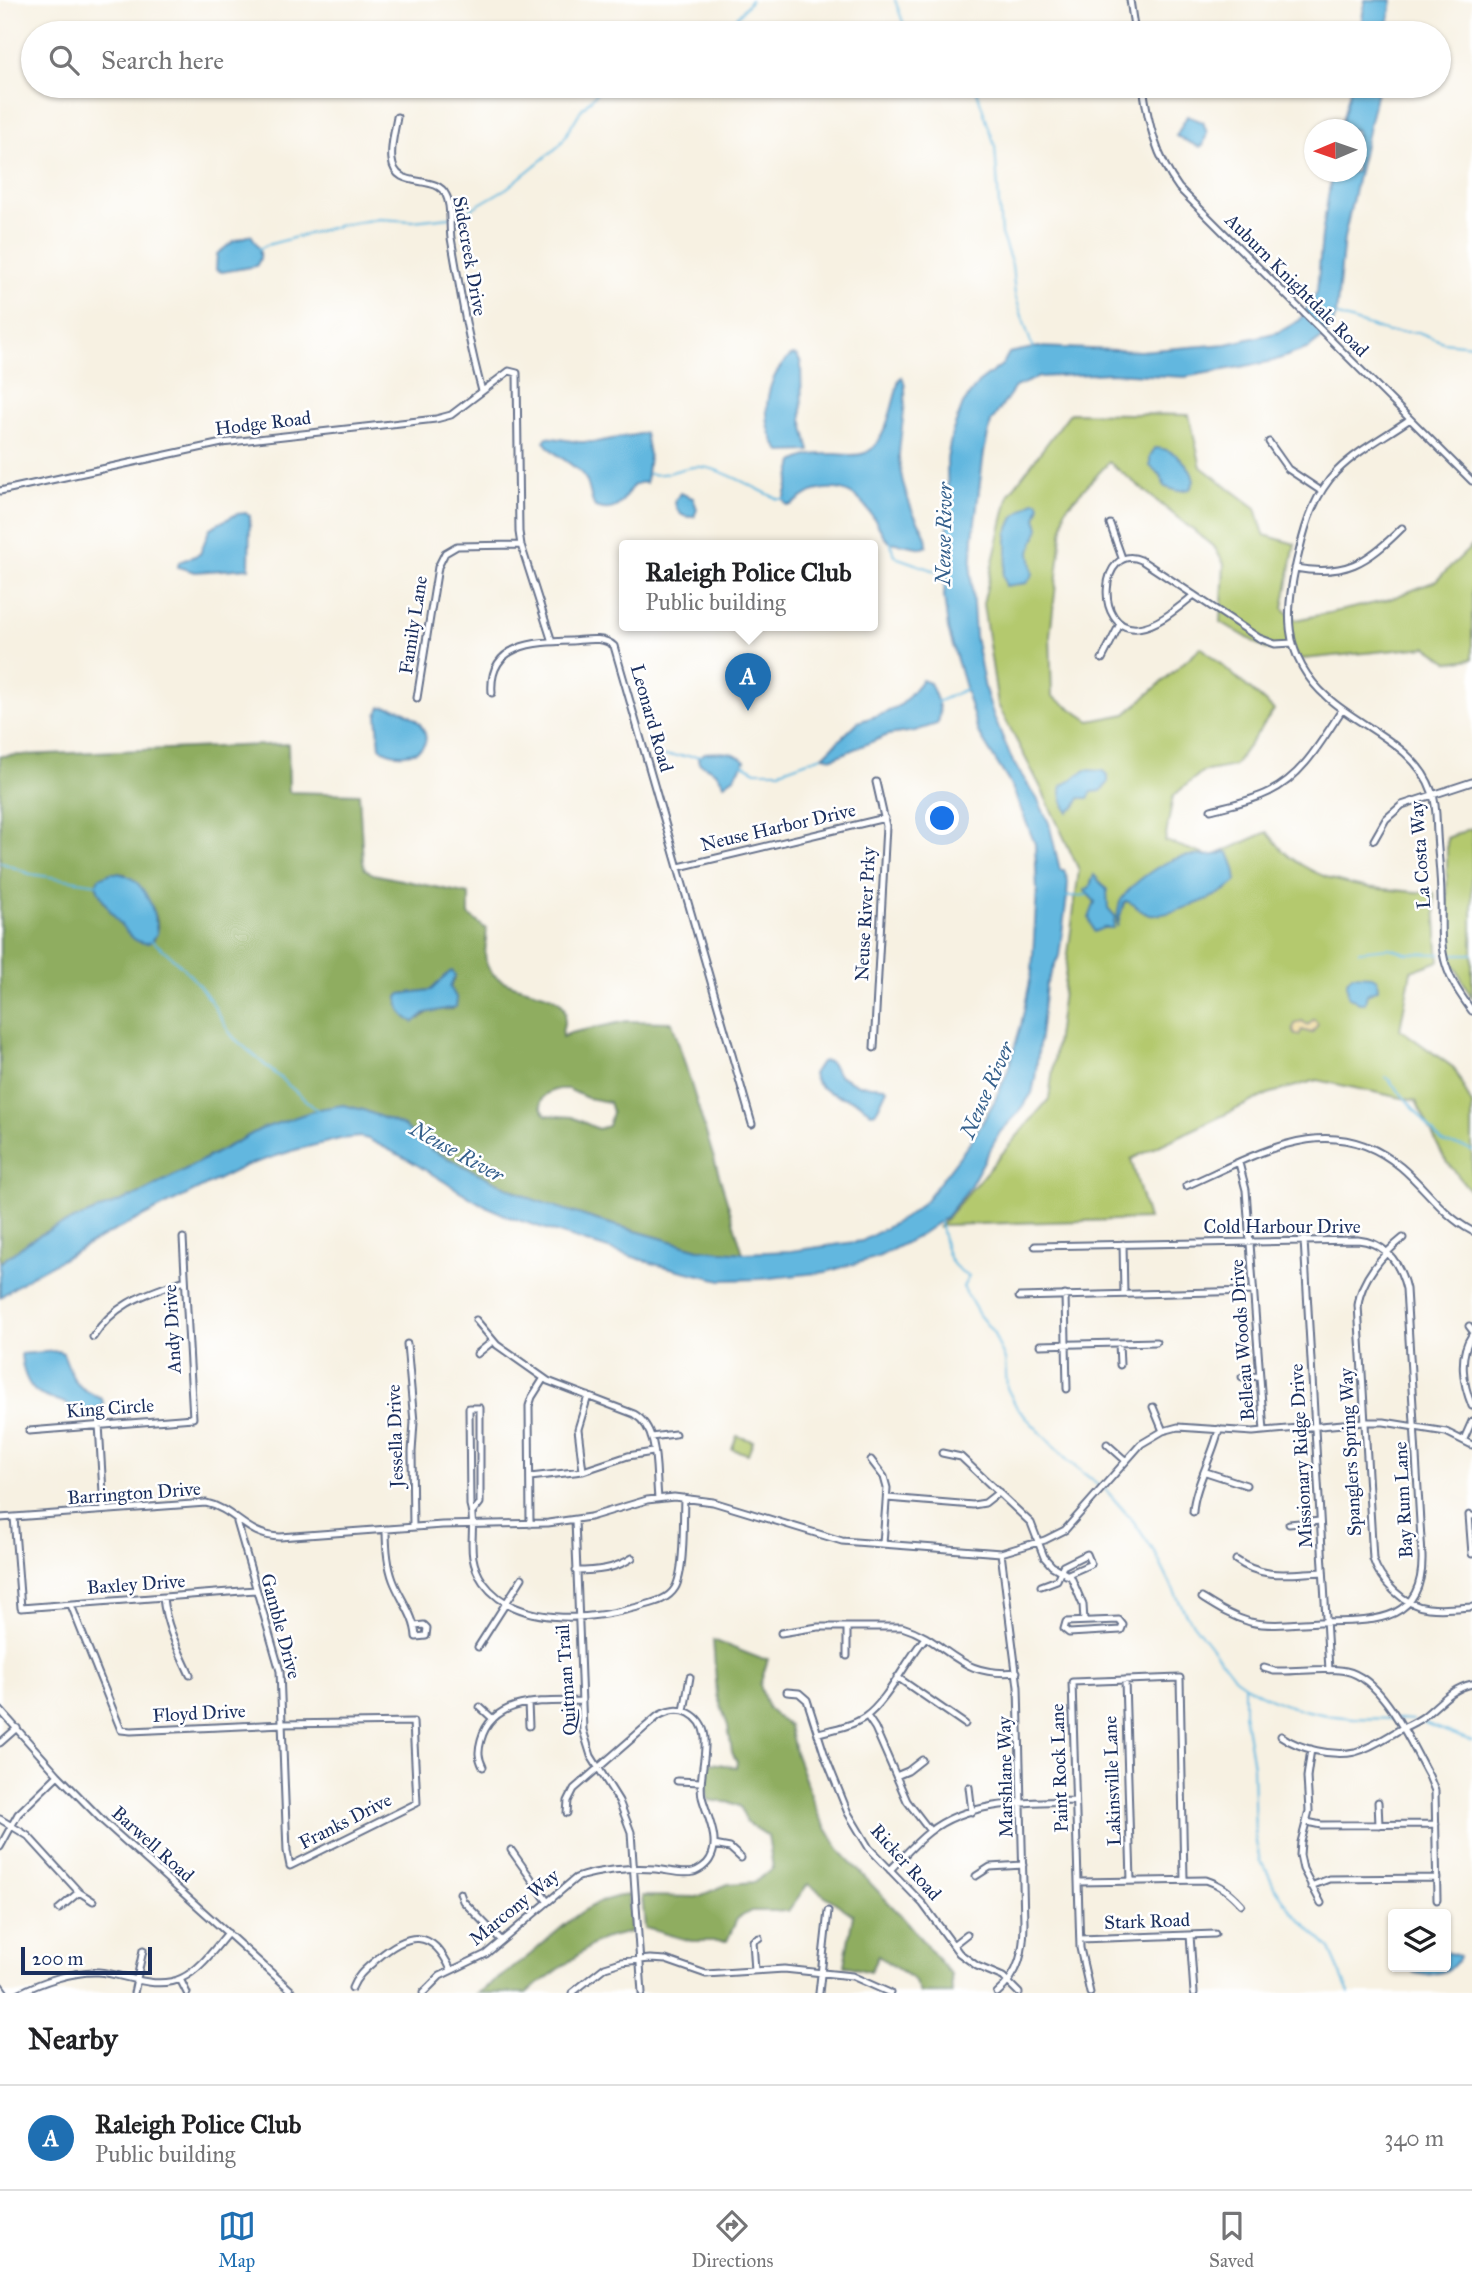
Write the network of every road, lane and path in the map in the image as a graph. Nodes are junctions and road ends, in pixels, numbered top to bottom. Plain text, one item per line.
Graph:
1 (1130, 0) edge
2 (1133, 21) edge
3 (1145, 98) edge
4 (397, 117) dead end
5 (482, 391) junction
6 (1410, 419) junction
7 (1269, 442) dead end
8 (1472, 481) edge
9 (0, 491) edge
10 (1321, 491) junction
11 (1110, 524) dead end
12 (1402, 527) dead end
13 (521, 545) junction
14 (1122, 558) junction
15 (1295, 568) junction
16 (1194, 596) junction
17 (1121, 624) junction
18 (552, 642) junction
19 (1293, 643) junction
20 (1102, 659) dead end
21 (492, 693) dead end
22 (417, 698) dead end
23 (1342, 710) junction
24 (876, 782) dead end
25 (1472, 782) edge
26 (1433, 793) junction
27 (1211, 810) dead end
28 (885, 818) junction
29 (1374, 840) dead end
30 (679, 867) junction
31 (1472, 1011) edge
32 (874, 1048) dead end
33 (752, 1124) dead end
34 (1239, 1163) junction
35 (1186, 1186) dead end
36 (1472, 1231) edge
37 (183, 1238) dead end
38 (1403, 1238) dead end
39 (1304, 1240) junction
40 (1250, 1241) junction
41 (1123, 1244) junction
42 (1035, 1246) dead end
43 (1388, 1253) junction
44 (185, 1280) junction
45 (1253, 1291) junction
46 (1125, 1294) junction
47 (1065, 1295) junction
48 (1018, 1297) dead end
49 (476, 1320) dead end
50 (1471, 1330) edge
51 (93, 1337) dead end
52 (493, 1341) junction
53 (1156, 1342) dead end
54 (1119, 1343) junction
55 (407, 1344) dead end
56 (1040, 1345) dead end
57 (1066, 1345) junction
58 (477, 1354) dead end
59 (1120, 1365) dead end
60 (1260, 1376) junction
61 (1242, 1377) dead end
62 (544, 1378) junction
63 (1067, 1389) dead end
64 (589, 1396) junction
65 (1472, 1406) edge
66 (1153, 1407) dead end
67 (193, 1418) joint
68 (1472, 1421) edge
69 (1365, 1422) junction
70 (99, 1424) junction
71 (1315, 1426) junction
72 (1415, 1426) junction
73 (1219, 1429) junction
74 (29, 1431) dead end
75 (1163, 1431) junction
76 (1265, 1431) junction
77 (675, 1434) dead end
78 (652, 1437) junction
79 (1464, 1439) junction
80 (1107, 1444) dead end
81 (1472, 1445) edge
82 (653, 1452) junction
83 (942, 1452) dead end
84 (871, 1460) dead end
85 (1126, 1461) junction
86 (583, 1471) junction
87 (1206, 1472) junction
88 (530, 1477) junction
89 (1246, 1485) dead end
90 (999, 1492) junction
91 (658, 1498) junction
92 (684, 1498) junction
93 (887, 1498) junction
94 (104, 1510) junction
95 (473, 1512) junction
96 (1193, 1512) dead end
97 (1472, 1516) edge
98 (13, 1517) junction
99 (0, 1518) edge
100 (575, 1520) junction
101 (237, 1521) junction
102 (1320, 1521) junction
103 (471, 1524) junction
104 (530, 1524) junction
105 (1289, 1524) dead end
106 (413, 1527) junction
107 (386, 1529) junction
108 (1038, 1542) junction
109 (883, 1544) junction
110 (1001, 1553) junction
111 (1472, 1554) edge
112 (632, 1558) dead end
113 (1236, 1560) dead end
114 (576, 1571) junction
115 (1323, 1572) junction
116 (1063, 1573) junction
117 (522, 1578) dead end
118 (1041, 1586) dead end
119 (255, 1590) junction
120 (163, 1598) junction
121 (1202, 1598) dead end
122 (506, 1601) junction
123 (1409, 1602) junction
124 (71, 1605) junction
125 (1472, 1607) edge
126 (577, 1617) junction
127 (1084, 1621) junction
128 (1327, 1622) junction
129 (415, 1626) junction
130 (847, 1627) junction
131 (781, 1633) dead end
132 (925, 1638) junction
133 (478, 1647) dead end
134 (847, 1656) dead end
135 (1264, 1668) dead end
136 (1329, 1670) junction
137 (1017, 1672) junction
138 (190, 1675) dead end
139 (691, 1677) dead end
140 (897, 1677) junction
141 (1125, 1680) junction
142 (1472, 1684) edge
143 (787, 1692) dead end
144 (581, 1701) junction
145 (528, 1703) junction
146 (480, 1707) dead end
147 (0, 1710) edge
148 (684, 1711) junction
149 (867, 1716) junction
150 (493, 1718) junction
151 (413, 1722) joint
152 (283, 1724) junction
153 (965, 1724) dead end
154 (528, 1726) dead end
155 (17, 1728) junction
156 (1402, 1729) junction
157 (818, 1733) junction
158 (1281, 1736) dead end
159 (0, 1743) edge
160 (1311, 1749) junction
161 (922, 1760) dead end
162 (483, 1767) dead end
163 (599, 1768) junction
164 (58, 1775) junction
165 (896, 1776) junction
166 (677, 1781) dead end
167 (701, 1782) junction
168 (969, 1787) dead end
169 (1075, 1801) junction
170 (1021, 1802) junction
171 (1378, 1802) dead end
172 (567, 1812) dead end
173 (971, 1812) junction
174 (0, 1819) edge
175 (1307, 1822) junction
176 (1436, 1824) junction
177 (10, 1825) junction
178 (1379, 1825) junction
179 (930, 1831) junction
180 (714, 1845) junction
181 (0, 1847) edge
182 (511, 1850) dead end
183 (741, 1858) dead end
184 (1023, 1865) junction
185 (289, 1866) joint
186 (635, 1869) junction
187 (890, 1870) junction
188 (976, 1876) dead end
189 (1437, 1878) junction
190 (1184, 1879) junction
191 (1131, 1881) junction
192 (1078, 1882) junction
193 (1311, 1885) junction
194 (79, 1892) junction
195 (460, 1893) dead end
196 (1437, 1900) dead end
197 (93, 1901) dead end
198 (547, 1901) junction
199 (1321, 1903) dead end
200 (1241, 1904) dead end
201 (60, 1909) dead end
202 (828, 1911) dead end
203 (228, 1933) junction
204 (967, 1934) dead end
205 (1215, 1934) dead end
206 (1190, 1936) junction
207 (759, 1938) dead end
208 (1080, 1939) junction
209 (501, 1940) junction
210 (953, 1945) junction
211 (143, 1950) dead end
212 (641, 1960) junction
213 (451, 1970) junction
214 (755, 1971) junction
215 (821, 1972) junction
216 (180, 1979) junction
217 (138, 1980) junction
218 (1009, 1982) junction
219 (0, 1986) edge
220 (352, 1988) dead end
221 (5, 1993) edge
222 (20, 1993) edge
223 (134, 1993) edge
224 (187, 1993) edge
225 (294, 1993) edge
226 (423, 1993) edge
227 (572, 1993) edge
228 (642, 1993) edge
229 (820, 1993) edge
230 (890, 1993) edge
231 (997, 1993) edge
232 (1019, 1993) edge
233 (1090, 1993) edge
234 (1194, 1993) edge

1 - 2 street
3 - 6 street, Auburn Knightdale Road
4 - 5 street, Sidecreek Drive
5 - 9 street, Hodge Road
5 - 13 street, Hodge Road
6 - 8 street, Auburn Knightdale Road
6 - 10 street, La Costa Way
7 - 10 street
10 - 15 street, La Costa Way
11 - 14 street
12 - 15 street
13 - 18 street
13 - 22 street, Family Lane
14 - 16 street
14 - 17 street
15 - 19 street, La Costa Way
16 - 17 street
16 - 19 street
17 - 20 street
18 - 21 street, Leonard Road
18 - 30 street, Leonard Road
19 - 23 street, La Costa Way
23 - 26 street, La Costa Way
23 - 27 street
24 - 28 street, Neuse River Prky
25 - 26 street
26 - 29 street
26 - 31 street, La Costa Way
28 - 30 street, Neuse Harbor Drive
28 - 32 street, Neuse River Prky
30 - 33 street, Leonard Road
34 - 35 street
34 - 36 street
34 - 40 street, Belleau Woods Drive
37 - 44 street, Andy Drive
38 - 43 street, Spanglers Spring Way
39 - 40 street, Cold Harbour Drive
39 - 43 street, Cold Harbour Drive
39 - 71 street, Missionary Ridge Drive
40 - 41 street, Cold Harbour Drive
40 - 45 street, Belleau Woods Drive
41 - 42 street, Cold Harbour Drive
41 - 46 street
43 - 69 street, Spanglers Spring Way
43 - 72 street
44 - 51 street
44 - 67 street, Andy Drive
45 - 46 street
45 - 60 street, Belleau Woods Drive
46 - 47 street
47 - 48 street
47 - 57 street
49 - 52 street
50 - 65 street
52 - 58 street
52 - 62 street
53 - 54 street
54 - 57 street
54 - 59 street
55 - 106 street, Jessella Drive
56 - 57 street
57 - 63 street
60 - 61 street
60 - 76 street, Belleau Woods Drive
62 - 64 street
62 - 88 street
64 - 78 street
64 - 86 street
66 - 75 street
67 - 70 street, King Circle
68 - 79 street
69 - 71 street
69 - 72 street
69 - 123 street, Spanglers Spring Way
70 - 74 street, King Circle
70 - 94 street
71 - 76 street
71 - 102 street, Missionary Ridge Drive
72 - 79 street
72 - 123 street, Bay Rum Lane
73 - 75 street
73 - 76 street
73 - 87 street
75 - 85 street
77 - 78 street
78 - 82 street
79 - 81 street
80 - 85 street
82 - 86 street
82 - 91 street
83 - 90 street
84 - 93 street
85 - 108 street
86 - 88 street
87 - 89 street
87 - 96 street
88 - 104 street
90 - 93 street
90 - 108 street
91 - 92 street, Barrington Drive
91 - 100 street, Barrington Drive
92 - 109 street, Barrington Drive
92 - 126 street
93 - 109 street
94 - 98 street, Barrington Drive
94 - 101 street, Barrington Drive
95 - 95 street
95 - 103 street
97 - 111 street
98 - 99 street, Barrington Drive
98 - 124 street, Baxley Drive
100 - 104 street, Barrington Drive
100 - 114 street, Quitman Trail
101 - 107 street, Barrington Drive
101 - 119 street, Gamble Drive
102 - 105 street
102 - 115 street, Missionary Ridge Drive
103 - 104 street, Barrington Drive
103 - 106 street, Barrington Drive
103 - 122 street
106 - 107 street, Barrington Drive
107 - 129 street
108 - 110 street
108 - 116 street
109 - 110 street, Barrington Drive
110 - 137 street, Marshlane Way
112 - 114 street
113 - 115 street
114 - 126 street, Quitman Trail
115 - 128 street, Missionary Ridge Drive
116 - 116 street
116 - 118 street
116 - 127 street
117 - 122 street
119 - 120 street, Baxley Drive
119 - 152 street, Gamble Drive
120 - 124 street, Baxley Drive
120 - 138 street
121 - 128 street
122 - 126 street
122 - 133 street
123 - 125 street
123 - 128 street
124 - 152 street, Floyd Drive
126 - 144 street, Quitman Trail
127 - 127 street
128 - 136 street, Missionary Ridge Drive
129 - 129 street
130 - 131 street
130 - 132 street
130 - 134 street
132 - 137 street
132 - 140 street
135 - 136 street
136 - 156 street
137 - 170 street, Marshlane Way
139 - 148 street
140 - 149 street
140 - 153 street
141 - 169 street, Paint Rock Lane
141 - 190 street, Paint Rock Lane
141 - 191 street, Lakinsville Lane
142 - 156 street
143 - 157 street, Ricker Road
144 - 145 street
144 - 163 street, Quitman Trail
145 - 150 street
145 - 154 street
146 - 150 street
147 - 155 street, Barwell Road
148 - 163 street
148 - 167 street
149 - 157 street
149 - 165 street
150 - 162 street
151 - 152 street, Floyd Drive
151 - 185 street, Franks Drive
152 - 185 street, Gamble Drive
155 - 159 street
155 - 164 street, Barwell Road
156 - 160 street
156 - 176 street
157 - 187 street, Ricker Road
158 - 160 street
160 - 175 street
161 - 165 street
163 - 172 street
163 - 186 street, Quitman Trail
164 - 177 street
164 - 203 street, Barwell Road
165 - 179 street
166 - 167 street
167 - 180 street
168 - 173 street
169 - 170 street
169 - 192 street, Paint Rock Lane
170 - 173 street
170 - 184 street, Marshlane Way
171 - 178 street
173 - 179 street
174 - 177 street
175 - 178 street
175 - 193 street
176 - 178 street
176 - 189 street
177 - 181 street
177 - 194 street
179 - 187 street
180 - 183 street
180 - 186 street, Marcony Way
182 - 198 street
184 - 188 street
184 - 218 street, Marshlane Way
186 - 198 street, Marcony Way
186 - 212 street, Quitman Trail
187 - 210 street, Ricker Road
189 - 193 street
189 - 196 street
190 - 191 street
190 - 200 street
191 - 192 street
192 - 208 street, Paint Rock Lane
193 - 199 street
194 - 197 street
194 - 201 street
195 - 209 street
198 - 209 street, Marcony Way
202 - 215 street
203 - 216 street
203 - 225 street, Barwell Road
204 - 210 street
205 - 206 street, Stark Road
206 - 208 street, Stark Road
206 - 234 street
207 - 214 street
208 - 233 street, Paint Rock Lane
209 - 213 street, Marcony Way
210 - 218 street, Ricker Road
211 - 217 street
212 - 214 street
212 - 227 street
212 - 228 street, Quitman Trail
213 - 220 street
213 - 226 street, Marcony Way
214 - 215 street
215 - 229 street
215 - 230 street
216 - 217 street
216 - 224 street
217 - 222 street
217 - 223 street
218 - 231 street, Marshlane Way
218 - 232 street, Ricker Road
219 - 221 street

